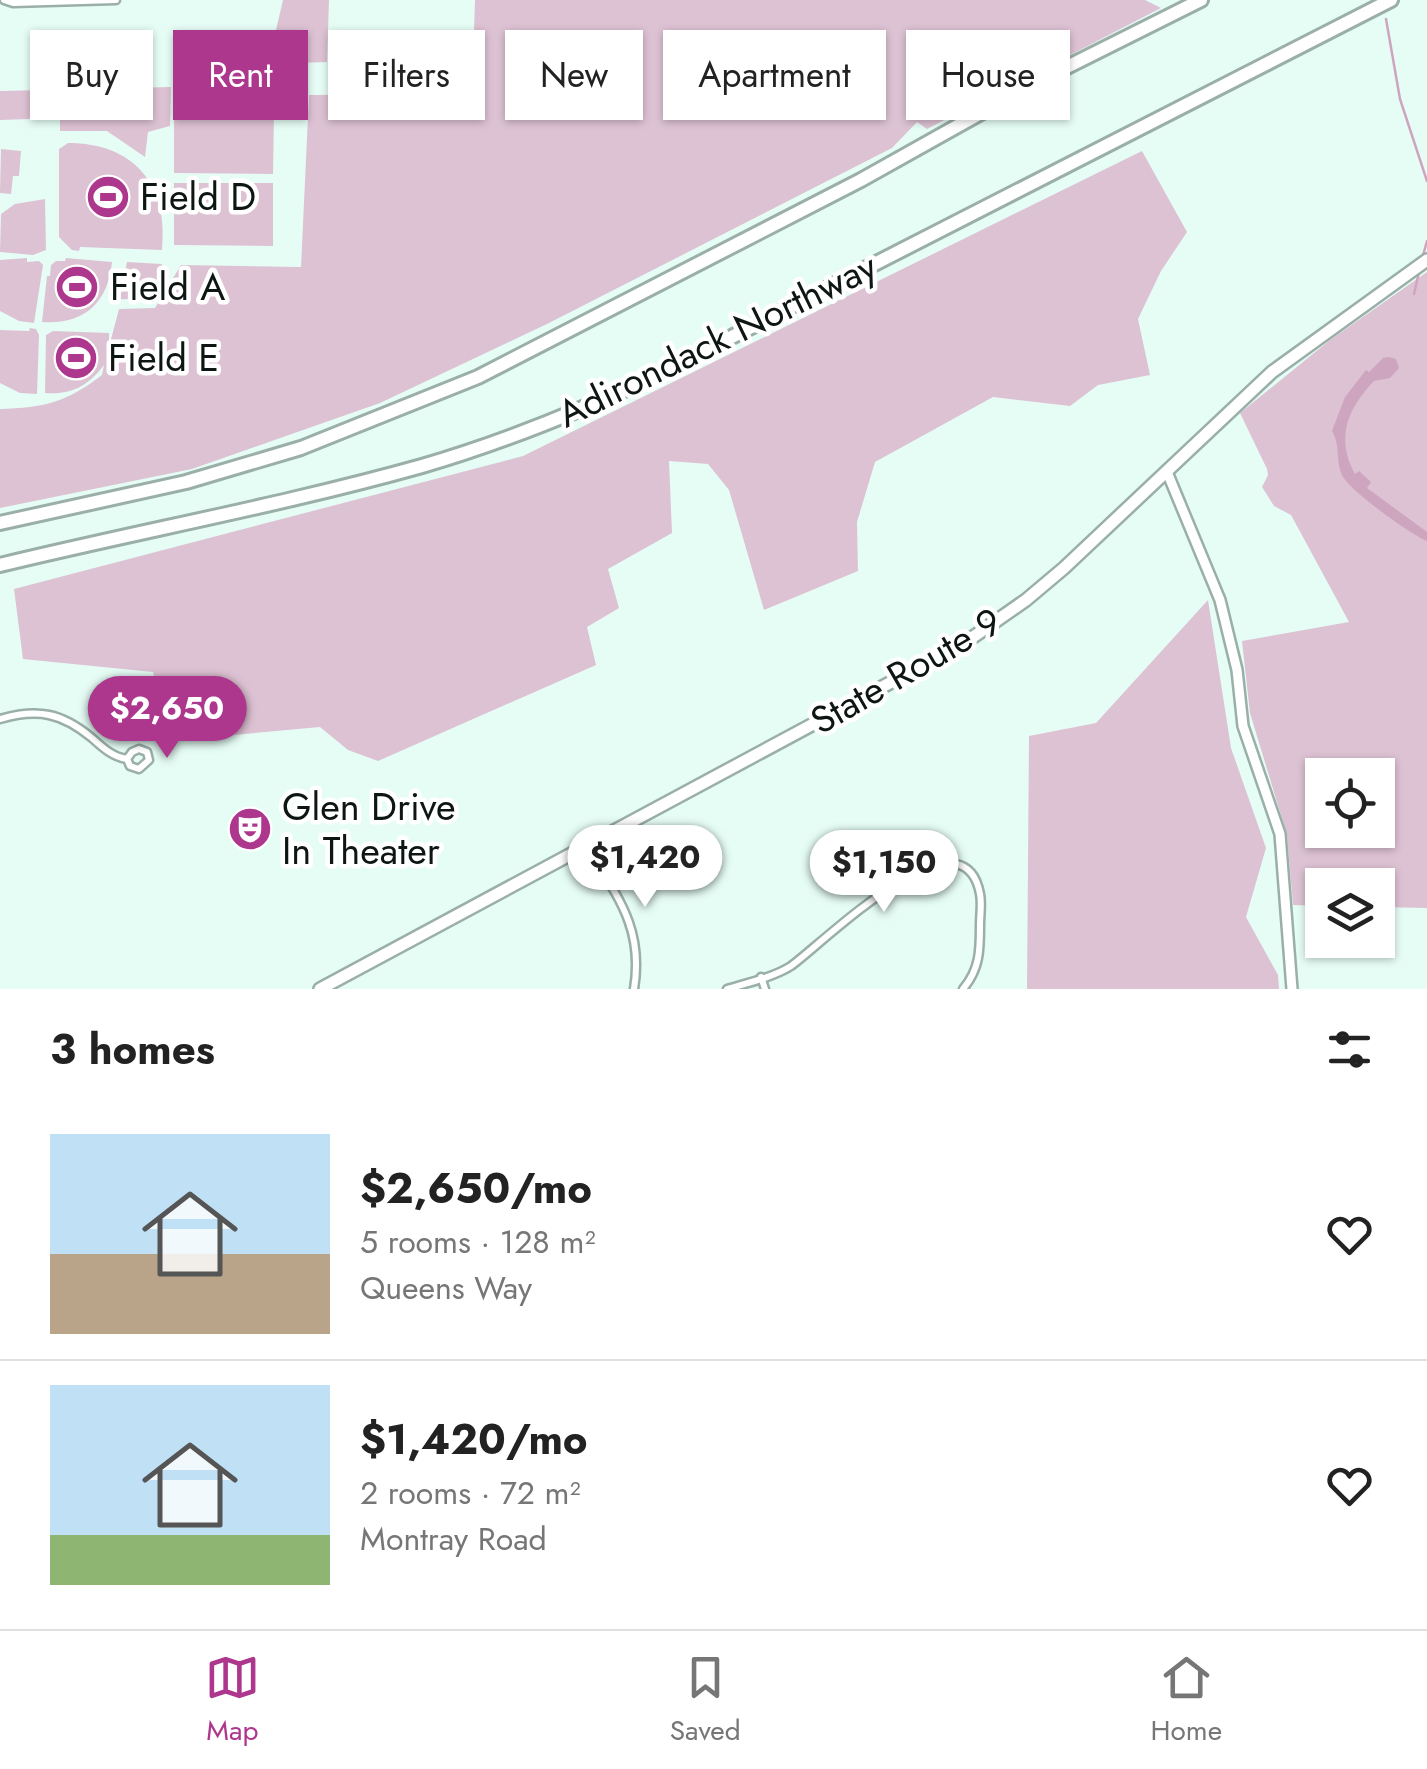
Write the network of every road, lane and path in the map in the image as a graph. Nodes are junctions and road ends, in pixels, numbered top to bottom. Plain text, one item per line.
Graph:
1 (4, 0) edge
2 (116, 0) edge
3 (1201, 0) edge
4 (1391, 0) edge
5 (1427, 260) edge
6 (1167, 472) junction
7 (0, 524) edge
8 (0, 564) edge
9 (0, 719) edge
10 (127, 759) dead end
11 (587, 847) junction
12 (761, 977) junction
13 (320, 989) edge
14 (634, 989) edge
15 (727, 989) edge
16 (765, 989) edge
17 (964, 989) edge
18 (1292, 989) edge

1 - 2 street
3 - 7 highway, Adirondack Northway
4 - 8 highway, Adirondack Northway
5 - 6 main road, State Route 9
6 - 11 main road, State Route 9
6 - 18 street
9 - 10 street
11 - 13 main road, State Route 9
11 - 14 street
12 - 15 street
12 - 16 street
12 - 17 street

